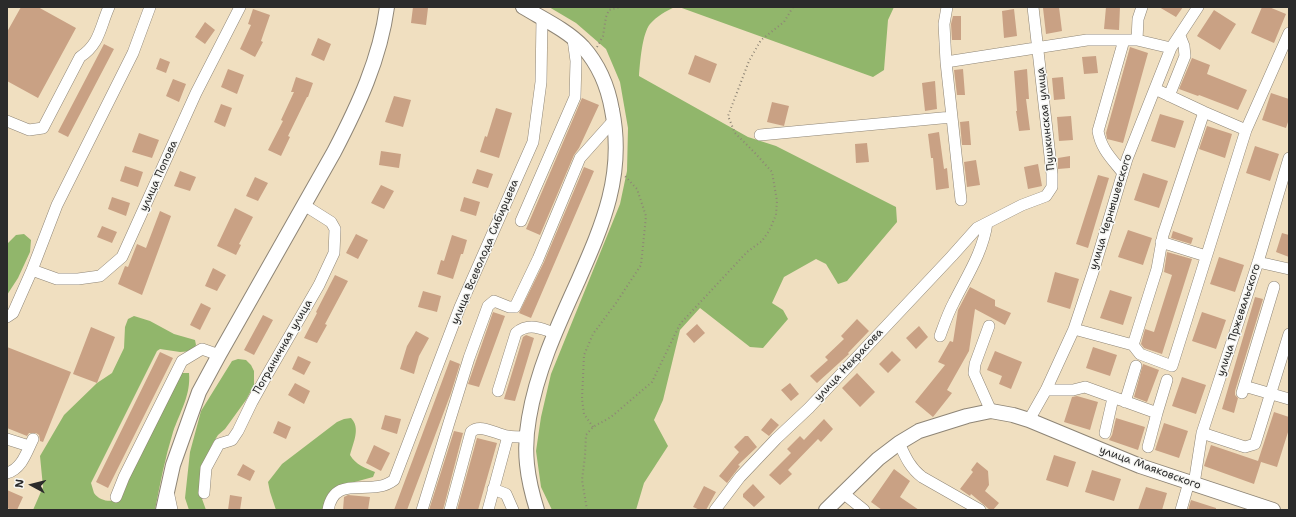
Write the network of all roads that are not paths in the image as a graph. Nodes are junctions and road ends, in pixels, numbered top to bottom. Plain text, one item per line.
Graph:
1 (109, 7) edge
2 (150, 7) edge
3 (240, 7) edge
4 (387, 7) edge
5 (523, 7) edge
6 (948, 7) edge
7 (1033, 7) edge
8 (1142, 7) edge
9 (1198, 7) edge
10 (542, 18) junction
11 (1289, 33) edge
12 (1180, 36) junction
13 (573, 39) junction
14 (1124, 40) junction
15 (1137, 40) junction
16 (1038, 48) junction
17 (1171, 48) junction
18 (946, 62) junction
19 (1155, 89) junction
20 (1169, 96) junction
21 (1204, 112) junction
22 (952, 117) junction
23 (614, 120) junction
24 (7, 121) edge
25 (1246, 130) junction
26 (760, 135) dead end
27 (1289, 158) edge
28 (1123, 173) junction
29 (960, 200) dead end
30 (304, 205) junction
31 (521, 221) dead end
32 (987, 223) junction
33 (1161, 242) junction
34 (1206, 256) junction
35 (1258, 262) junction
36 (1289, 269) edge
37 (32, 270) junction
38 (1274, 287) dead end
39 (10, 315) edge
40 (989, 326) dead end
41 (1074, 329) junction
42 (555, 333) junction
43 (1289, 334) edge
44 (940, 336) dead end
45 (1133, 345) junction
46 (219, 355) junction
47 (1136, 366) dead end
48 (1167, 380) dead end
49 (1046, 390) junction
50 (498, 391) dead end
51 (1271, 394) junction
52 (1113, 398) junction
53 (1289, 399) edge
54 (1124, 402) junction
55 (992, 411) junction
56 (1157, 413) junction
57 (1029, 420) junction
58 (1105, 433) dead end
59 (1202, 433) junction
60 (508, 436) junction
61 (526, 437) junction
62 (7, 439) edge
63 (899, 443) junction
64 (1148, 447) dead end
65 (7, 473) edge
66 (1192, 483) junction
67 (167, 485) junction
68 (493, 489) junction
69 (204, 493) dead end
70 (843, 493) junction
71 (116, 497) dead end
72 (827, 509) edge
73 (163, 510) edge
74 (172, 510) edge
75 (328, 510) edge
76 (422, 510) edge
77 (450, 510) edge
78 (488, 510) edge
79 (513, 510) edge
80 (537, 510) edge
81 (715, 510) edge
82 (864, 510) edge
83 (980, 510) edge
84 (1181, 510) edge
85 (1273, 510) edge

1 - 24 street
2 - 37 street
3 - 37 street, улица Попова
4 - 30 main road
5 - 10 main road
6 - 18 street
7 - 16 street, Пушкинская улица
8 - 15 street
9 - 12 street, улица Чернышевского
10 - 13 main road
10 - 75 street, улица Всеволода Сибирцева
11 - 25 street
12 - 17 street, улица Чернышевского
12 - 20 street
13 - 23 main road
13 - 31 street
14 - 15 street
14 - 16 street
14 - 28 street
15 - 17 street
16 - 18 street
16 - 32 street, Пушкинская улица
17 - 19 street, улица Чернышевского
18 - 22 street
19 - 20 street
19 - 28 street, улица Чернышевского
20 - 21 street
21 - 25 street
21 - 33 street
22 - 26 street
22 - 29 street
23 - 42 main road
23 - 76 street
25 - 34 street
27 - 35 street, улица Пржевальского
28 - 41 street, улица Чернышевского
30 - 46 main road
30 - 69 street, Пограничная улица
32 - 44 street
32 - 81 street, улица Некрасова
33 - 34 street
33 - 45 street
34 - 45 street
35 - 36 street
35 - 59 street, улица Пржевальского
37 - 39 street
38 - 51 street
40 - 55 street
41 - 45 street
41 - 49 street, улица Чернышевского
42 - 50 street
42 - 61 main road
43 - 51 street
46 - 67 main road
46 - 71 street
47 - 54 street
48 - 56 street
49 - 52 street
49 - 57 street, улица Чернышевского
51 - 53 street
51 - 59 street
52 - 54 street
52 - 58 street
54 - 56 street
55 - 57 main road, улица Маяковского
55 - 63 main road
56 - 64 street
57 - 66 main road, улица Маяковского
59 - 66 street, улица Пржевальского
60 - 61 street
60 - 68 street
60 - 77 street
61 - 80 main road
62 - 65 street
63 - 70 main road
63 - 83 street
66 - 84 street, улица Пржевальского
66 - 85 main road, улица Маяковского
67 - 73 main road
67 - 74 street
68 - 78 street
68 - 79 street
70 - 72 main road
70 - 82 street

